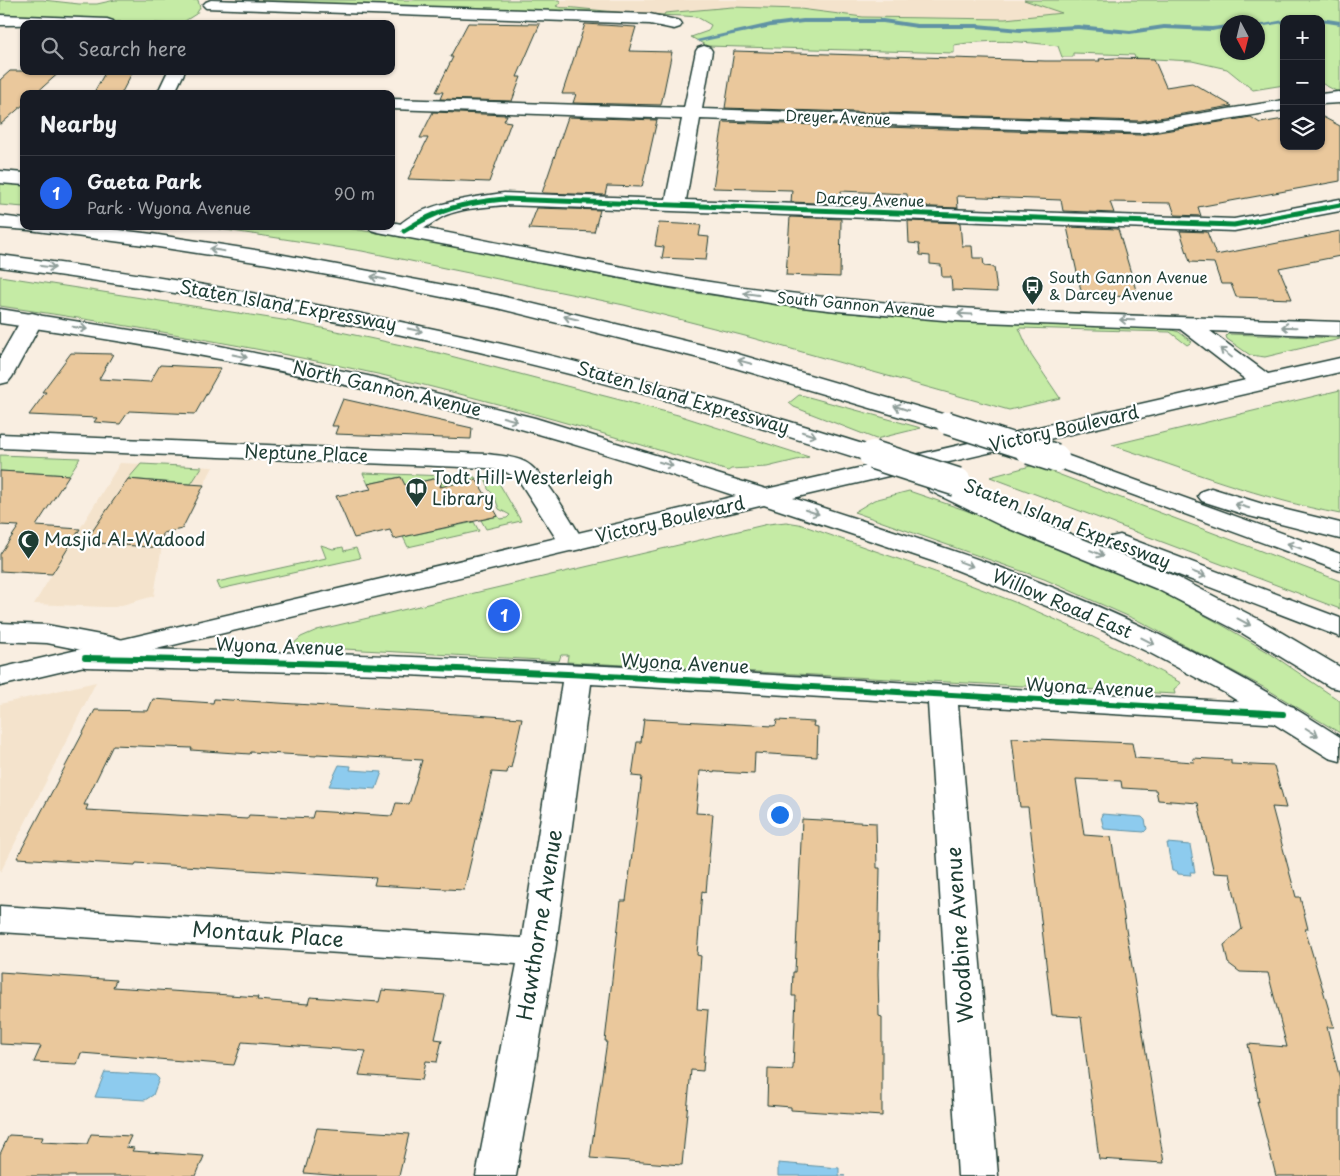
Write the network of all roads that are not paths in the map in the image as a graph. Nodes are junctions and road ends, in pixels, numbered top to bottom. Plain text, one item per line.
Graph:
1 (209, 8) edge
2 (2, 23) edge
3 (20, 23) edge
4 (674, 24) dead end
5 (704, 51) dead end
6 (175, 75) edge
7 (167, 90) edge
8 (395, 104) edge
9 (1280, 106) edge
10 (693, 114) junction
11 (0, 177) edge
12 (20, 179) edge
13 (1340, 205) edge
14 (675, 206) junction
15 (0, 222) edge
16 (20, 224) edge
17 (395, 229) edge
18 (65, 230) edge
19 (404, 231) junction
20 (0, 261) edge
21 (0, 316) edge
22 (32, 320) junction
23 (1186, 323) junction
24 (1340, 329) edge
25 (1340, 365) edge
26 (0, 376) edge
27 (1265, 383) junction
28 (0, 441) edge
29 (1055, 458) junction
30 (948, 484) junction
31 (766, 497) junction
32 (1340, 531) edge
33 (572, 543) junction
34 (1340, 563) edge
35 (1340, 628) edge
36 (0, 632) edge
37 (125, 648) junction
38 (85, 658) junction
39 (578, 673) junction
40 (0, 678) edge
41 (1340, 680) edge
42 (942, 694) junction
43 (1283, 714) junction
44 (1340, 751) edge
45 (0, 918) edge
46 (537, 952) junction
47 (496, 1176) edge
48 (978, 1176) edge

1 - 4 main road
2 - 3 main road
5 - 10 main road
6 - 7 main road
8 - 10 main road, Dreyer Avenue
9 - 10 main road, Dreyer Avenue
10 - 14 main road
11 - 12 main road
13 - 14 main road, Darcey Avenue
14 - 19 main road, Darcey Avenue
15 - 16 main road
17 - 19 main road, South Gannon Avenue
29 -> 18 main road, bridge
23 -> 19 main road, South Gannon Avenue
20 -> 30 main road, Staten Island Expressway, bridge
21 - 22 main road, North Gannon Avenue
22 - 26 main road
22 -> 31 main road, North Gannon Avenue
24 -> 23 main road, South Gannon Avenue
27 -> 23 main road
25 - 27 main road, Victory Boulevard
27 - 31 main road, Victory Boulevard
28 - 33 main road, Neptune Place
32 -> 29 main road
34 -> 29 main road
30 -> 35 main road, Staten Island Expressway
30 -> 41 main road
31 - 33 main road, Victory Boulevard
31 -> 43 main road, Willow Road East
33 - 37 main road, Victory Boulevard
36 - 37 main road
37 - 38 main road, Victory Boulevard
38 - 39 main road, Wyona Avenue
38 - 40 main road, Victory Boulevard
39 - 42 main road, Wyona Avenue
39 - 46 main road, Hawthorne Avenue
42 - 43 main road, Wyona Avenue
42 - 48 main road, Woodbine Avenue
43 -> 44 main road, Willow Road East
45 - 46 main road, Montauk Place
46 - 47 main road, Hawthorne Avenue

